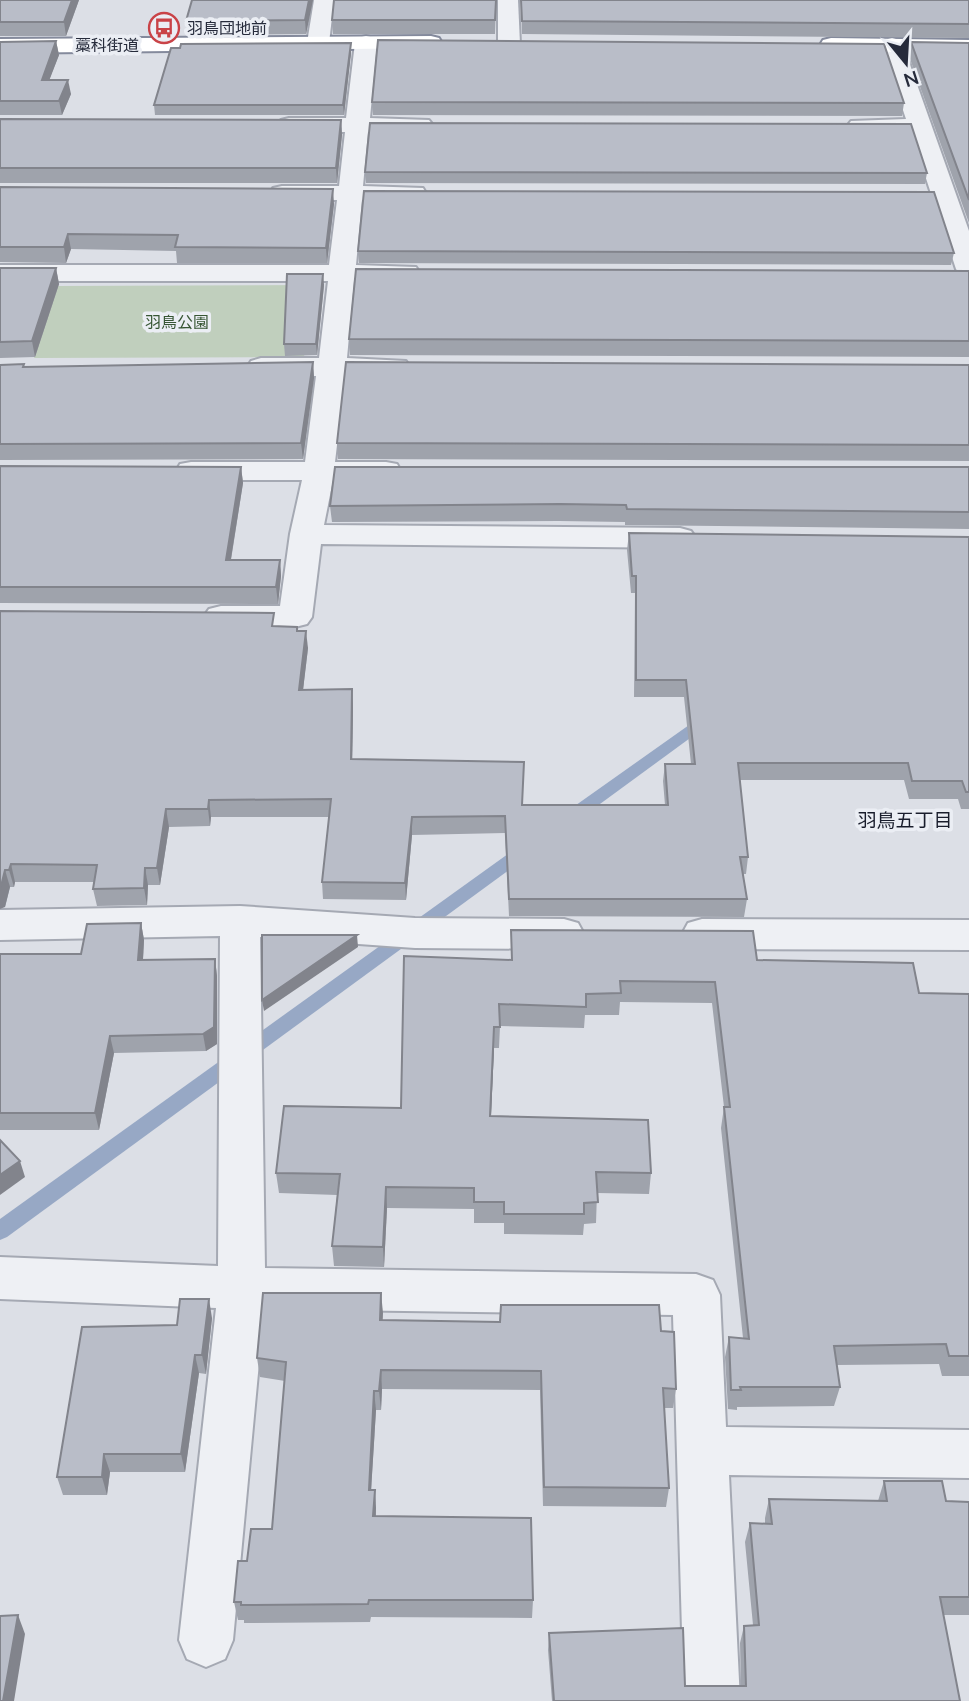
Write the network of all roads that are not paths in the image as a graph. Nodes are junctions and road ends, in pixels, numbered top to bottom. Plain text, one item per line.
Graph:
1 (324, 0) edge
2 (508, 0) edge
3 (318, 43) junction
4 (366, 43) junction
5 (455, 43) edge
6 (500, 44) joint
7 (536, 44) edge
8 (810, 44) edge
9 (892, 45) junction
10 (0, 46) edge
11 (969, 47) edge
12 (357, 124) junction
13 (261, 125) edge
14 (439, 125) edge
15 (837, 126) edge
16 (920, 126) junction
17 (265, 193) edge
18 (349, 193) junction
19 (431, 193) edge
20 (914, 195) edge
21 (942, 195) junction
22 (969, 269) edge
23 (0, 273) edge
24 (340, 273) junction
25 (438, 273) edge
26 (941, 276) edge
27 (969, 276) edge
28 (332, 366) junction
29 (235, 367) edge
30 (429, 367) edge
31 (166, 471) edge
32 (319, 471) junction
33 (416, 471) edge
34 (306, 534) junction
35 (707, 538) edge
36 (188, 616) edge
37 (240, 921) junction
38 (0, 925) edge
39 (601, 934) edge
40 (669, 934) edge
41 (969, 935) edge
42 (0, 1278) edge
43 (242, 1288) junction
44 (702, 1451) junction
45 (969, 1454) edge
46 (206, 1640) dead end
47 (712, 1701) edge

1 - 3 street
2 - 6 street
3 - 4 highway, 藁科街道
3 - 10 highway, 藁科街道
4 - 5 highway, 藁科街道
4 - 12 street
6 - 7 highway
8 - 9 highway
9 - 11 highway
9 - 16 street
12 - 13 street
12 - 14 street
12 - 18 street
15 - 16 street
16 - 21 street
17 - 18 street
18 - 19 street
18 - 24 street
20 - 21 street
21 - 22 street
23 - 24 street
24 - 25 street
24 - 28 street
26 - 27 street
28 - 29 street
28 - 30 street
28 - 32 street
31 - 32 street
32 - 33 street
32 - 34 street
34 - 35 street
34 - 36 street
37 - 38 street
37 - 39 street
37 - 43 street
40 - 41 street
42 - 43 street
43 - 44 street
43 - 46 street
44 - 45 street
44 - 47 street

